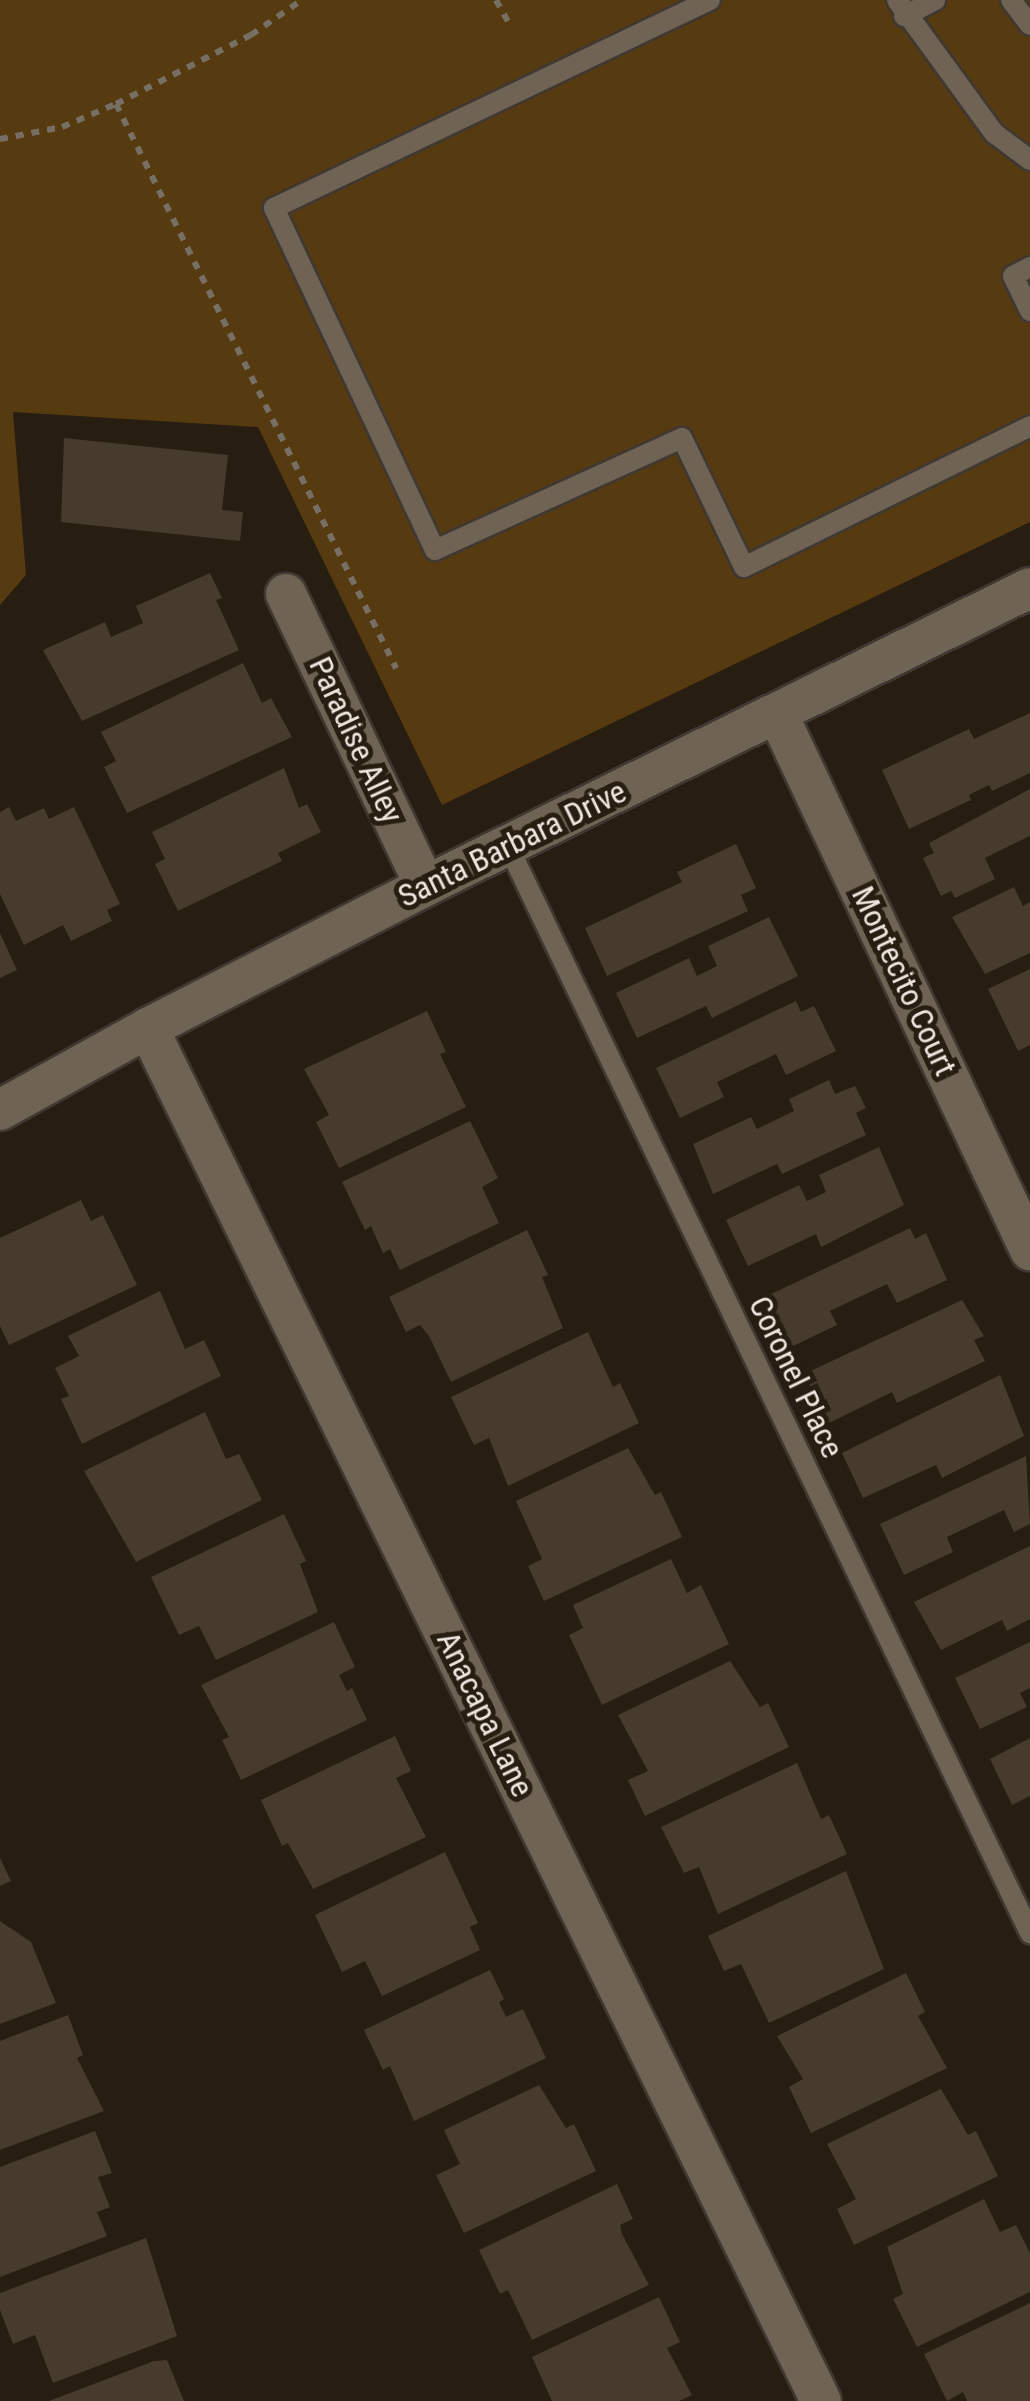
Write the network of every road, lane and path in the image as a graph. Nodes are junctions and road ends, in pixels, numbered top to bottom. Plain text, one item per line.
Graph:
1 (302, 0) edge
2 (496, 0) edge
3 (710, 0) edge
4 (934, 0) edge
5 (1010, 0) edge
6 (901, 8) edge
7 (510, 24) dead end
8 (1030, 25) edge
9 (116, 104) junction
10 (0, 139) edge
11 (1030, 160) edge
12 (1030, 268) edge
13 (1030, 310) edge
14 (1030, 426) edge
15 (286, 594) dead end
16 (1025, 603) edge
17 (396, 668) dead end
18 (777, 713) junction
19 (508, 848) junction
20 (425, 886) junction
21 (148, 1028) junction
22 (0, 1110) edge
23 (1030, 1250) edge
24 (1030, 1933) edge
25 (821, 2401) edge

1 - 9 path
2 - 7 path
3 - 14 lane
4 - 6 lane
5 - 8 lane
6 - 11 lane
9 - 10 path
9 - 17 path
12 - 13 lane
15 - 20 street, Paradise Alley
16 - 18 street, Santa Barbara Drive
18 - 19 street, Santa Barbara Drive
18 - 23 street, Montecito Court
19 - 20 street, Santa Barbara Drive
19 - 24 lane, Coronel Place
20 - 21 street, Santa Barbara Drive
21 - 22 street, Santa Barbara Drive
21 - 25 street, Anacapa Lane

